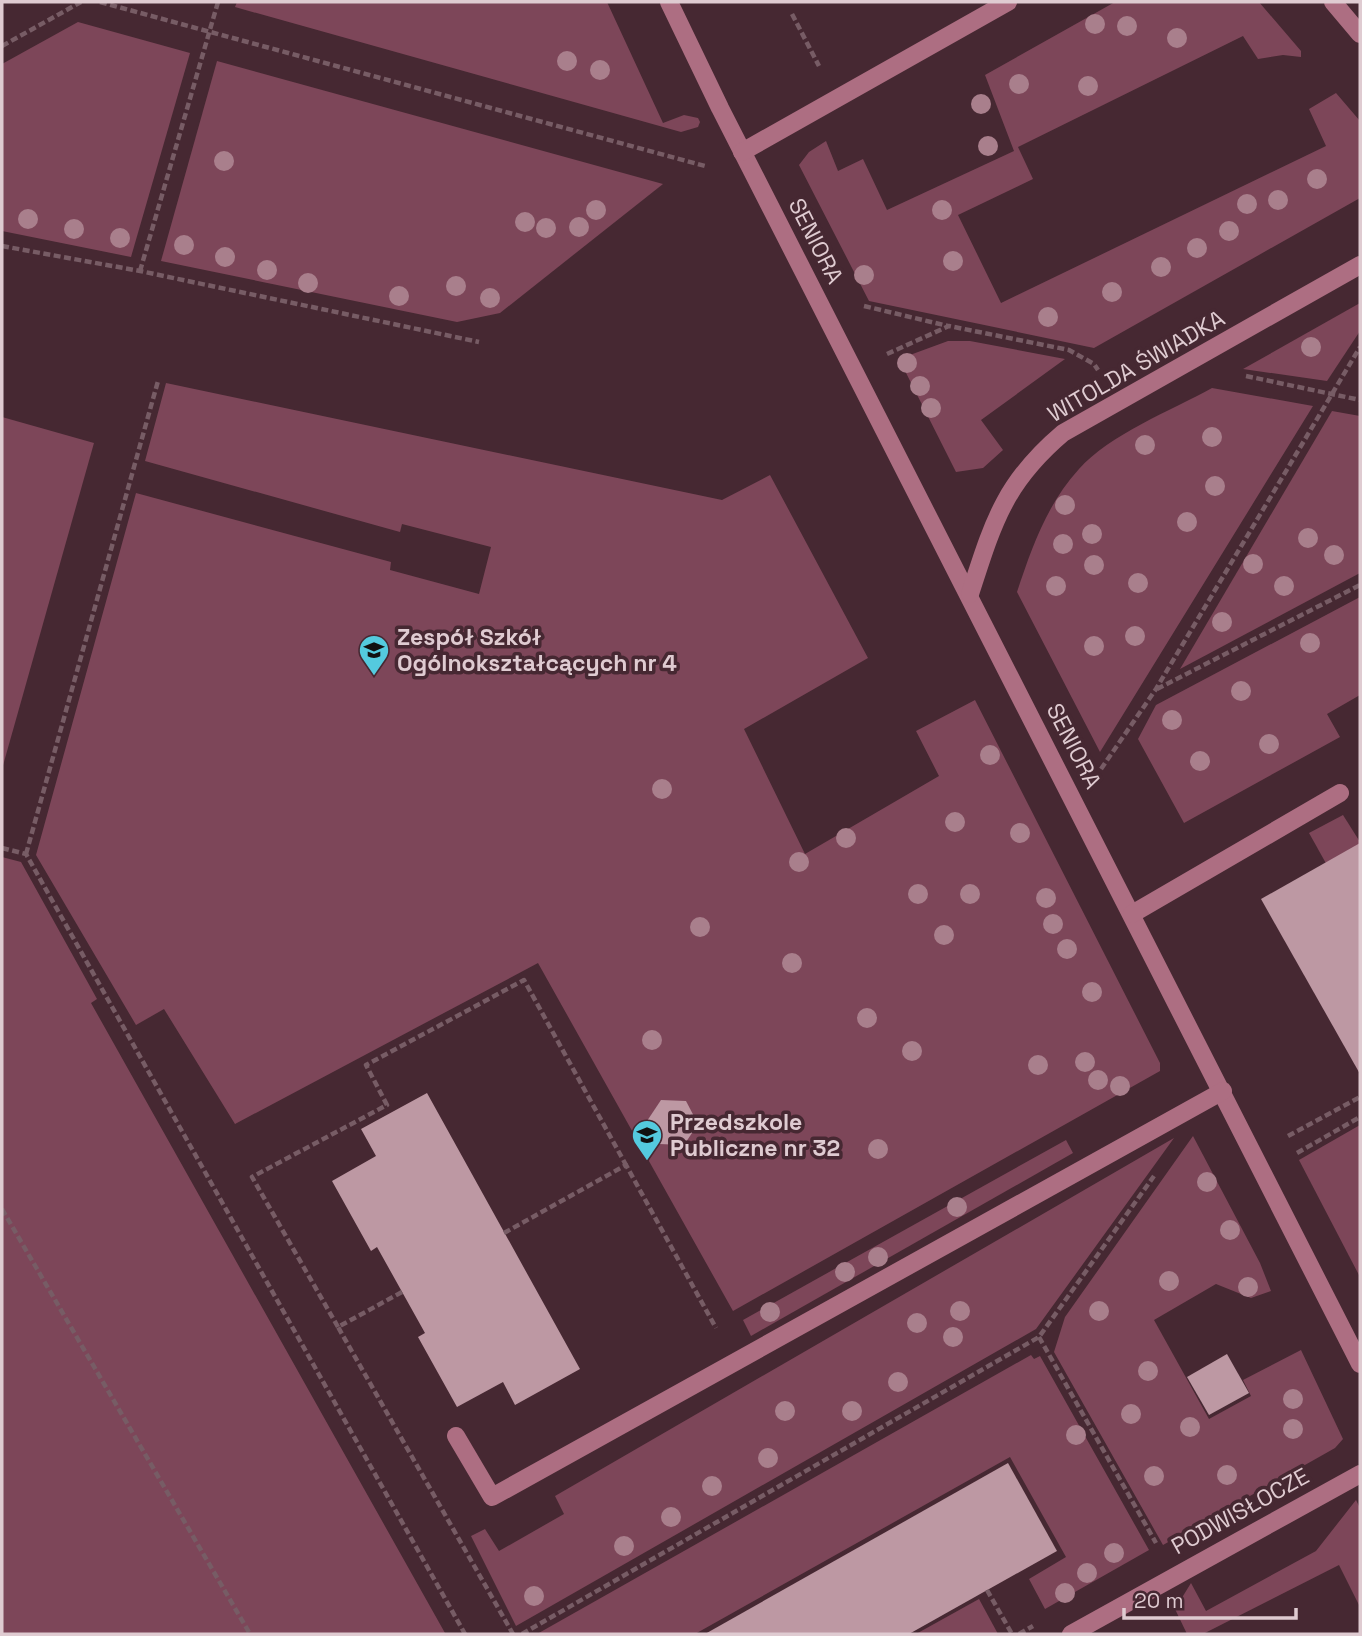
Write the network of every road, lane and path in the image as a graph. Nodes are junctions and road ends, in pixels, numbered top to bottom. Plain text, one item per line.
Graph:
1 (81, 2) edge
2 (100, 2) edge
3 (218, 2) edge
4 (669, 2) edge
5 (1008, 2) edge
6 (1333, 2) edge
7 (792, 14) dead end
8 (209, 32) junction
9 (1360, 34) edge
10 (2, 46) edge
11 (822, 71) dead end
12 (742, 152) junction
13 (713, 168) dead end
14 (2, 246) edge
15 (1360, 265) edge
16 (140, 271) junction
17 (860, 305) dead end
18 (949, 326) junction
19 (479, 342) dead end
20 (1360, 347) edge
21 (1187, 363) junction
22 (855, 370) junction
23 (158, 381) dead end
24 (1331, 394) junction
25 (1360, 400) edge
26 (1116, 401) junction
27 (1360, 584) edge
28 (970, 594) junction
29 (1156, 689) junction
30 (1339, 793) dead end
31 (1076, 804) junction
32 (2, 848) edge
33 (26, 855) junction
34 (1132, 914) junction
35 (1223, 1091) junction
36 (1360, 1097) edge
37 (1360, 1117) edge
38 (1281, 1139) dead end
39 (1291, 1157) dead end
40 (626, 1165) junction
41 (1155, 1174) dead end
42 (2, 1209) edge
43 (504, 1233) dead end
44 (402, 1292) dead end
45 (728, 1322) dead end
46 (338, 1327) junction
47 (1039, 1337) junction
48 (1360, 1364) edge
49 (456, 1436) dead end
50 (1360, 1474) edge
51 (1174, 1576) junction
52 (987, 1590) dead end
53 (250, 1634) edge
54 (465, 1634) edge
55 (513, 1634) edge
56 (522, 1634) edge
57 (1012, 1634) edge
58 (1071, 1634) edge

1 - 10 path
2 - 8 path
3 - 8 path
4 - 12 street, SENIORA
5 - 12 street
6 - 9 street
7 - 11 path
8 - 13 path
8 - 16 path
12 - 22 street, SENIORA
14 - 16 path
15 - 21 street, WITOLDA ŚWIADKA
16 - 19 path
17 - 18 path
18 - 22 path
18 - 26 path
20 - 24 path
21 - 24 path
21 - 26 street, WITOLDA ŚWIADKA
22 - 28 street, SENIORA
23 - 33 path
24 - 25 path
24 - 29 path
26 - 28 street, WITOLDA ŚWIADKA
27 - 29 path
28 - 31 street, SENIORA
29 - 31 path
30 - 34 street
31 - 34 street, SENIORA
32 - 33 path
33 - 54 path
34 - 35 street, SENIORA
35 - 48 street, SENIORA
35 - 49 street
36 - 38 path
37 - 39 path
40 - 43 path
40 - 45 path
40 - 46 path
41 - 47 path
42 - 53 path
44 - 46 path
46 - 55 path
47 - 51 path
47 - 56 path
50 - 51 street, PODWISŁOCZE
51 - 58 street, PODWISŁOCZE
52 - 57 path

